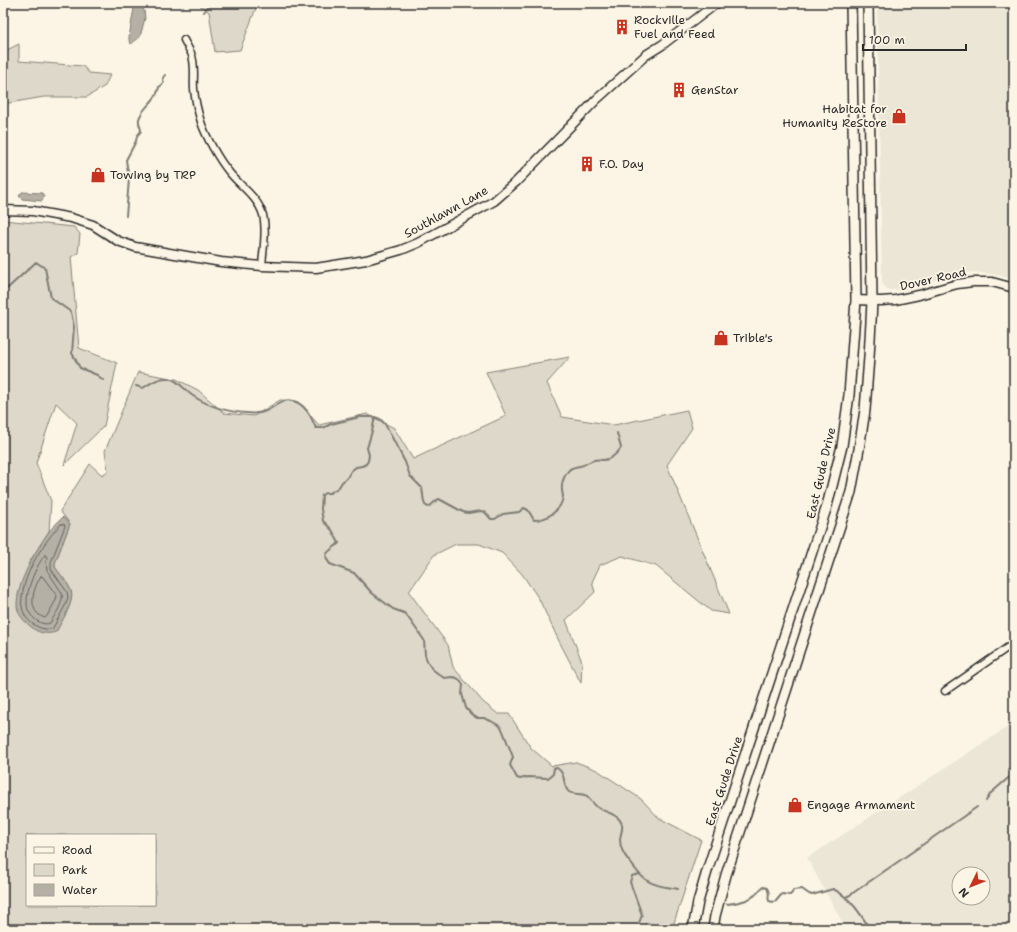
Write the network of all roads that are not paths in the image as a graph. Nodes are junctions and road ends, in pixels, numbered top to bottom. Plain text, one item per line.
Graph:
1 (717, 3) edge
2 (851, 3) edge
3 (868, 3) edge
4 (184, 40) dead end
5 (3, 210) edge
6 (262, 266) junction
7 (1014, 288) edge
8 (856, 300) junction
9 (872, 301) junction
10 (1014, 643) edge
11 (945, 691) dead end
12 (693, 929) edge
13 (713, 929) edge

1 - 6 street, Southlawn Lane
2 - 8 main road, East Gude Drive
3 - 9 main road
4 - 6 street
5 - 6 street, Southlawn Lane
7 - 9 street, Dover Road
8 - 9 street, Dover Road
8 - 12 main road, East Gude Drive
9 - 13 main road
10 - 11 street

